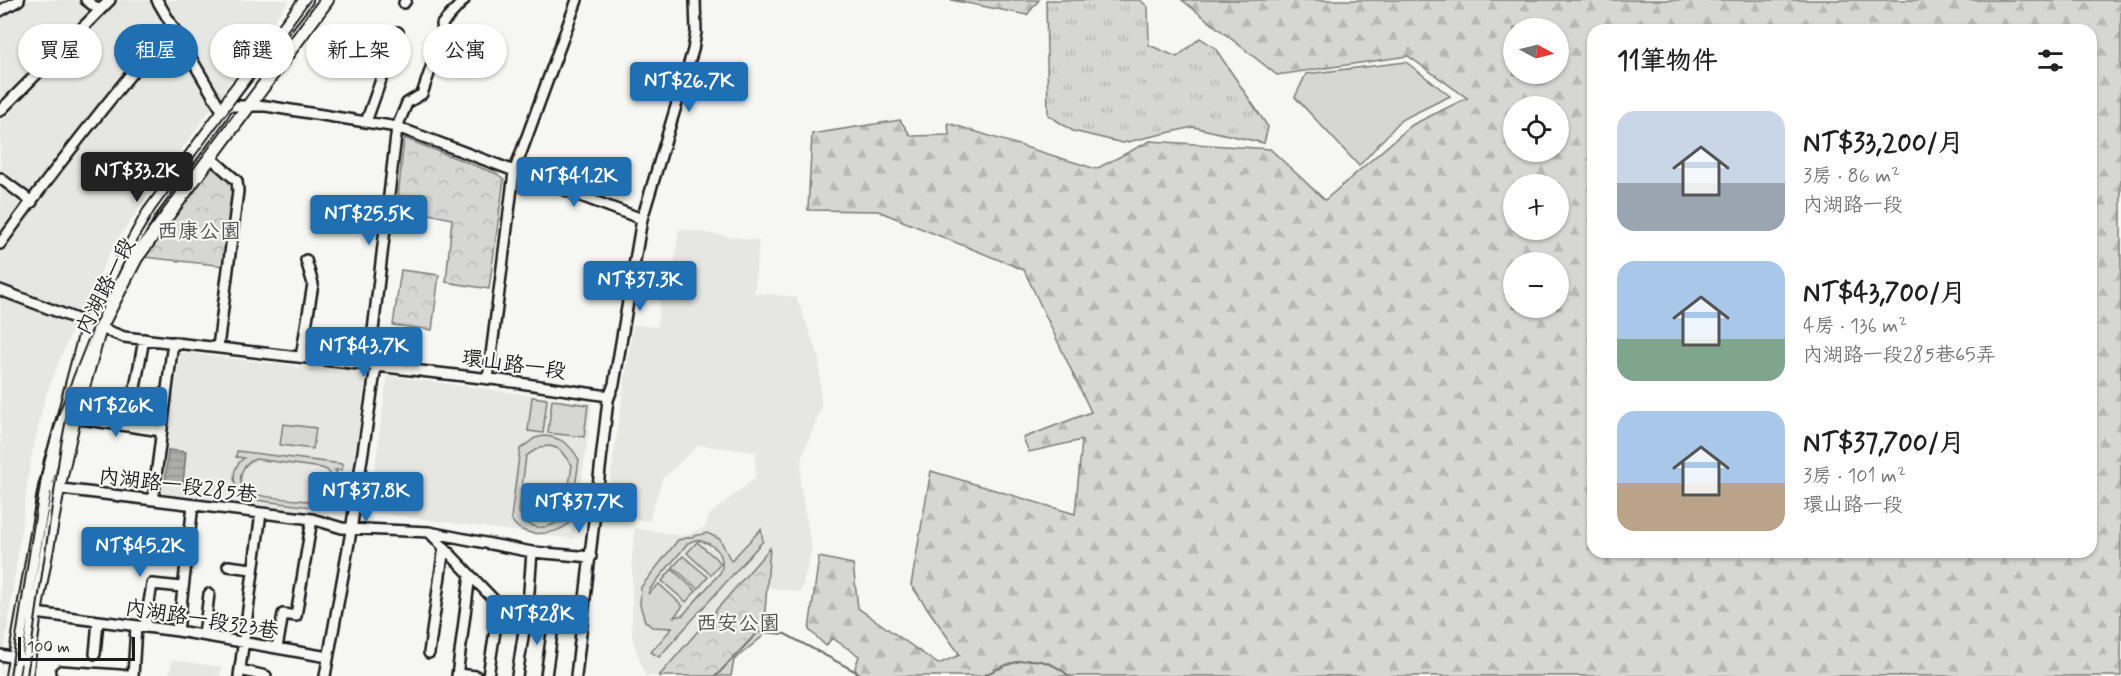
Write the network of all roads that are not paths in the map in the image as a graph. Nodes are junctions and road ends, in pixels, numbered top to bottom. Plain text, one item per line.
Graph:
1 (19, 0) edge
2 (86, 0) edge
3 (110, 0) edge
4 (157, 0) edge
5 (306, 0) edge
6 (327, 0) edge
7 (464, 0) edge
8 (577, 0) edge
9 (695, 0) edge
10 (99, 10) junction
11 (0, 11) edge
12 (170, 24) edge
13 (198, 71) edge
14 (127, 78) edge
15 (382, 78) edge
16 (225, 106) junction
17 (250, 106) junction
18 (0, 111) edge
19 (366, 122) junction
20 (397, 127) junction
21 (210, 157) junction
22 (514, 172) junction
23 (0, 178) edge
24 (32, 202) junction
25 (642, 219) junction
26 (0, 244) edge
27 (306, 260) dead end
28 (0, 290) edge
29 (88, 324) junction
30 (100, 328) junction
31 (144, 339) junction
32 (173, 342) junction
33 (218, 347) junction
34 (301, 357) junction
35 (376, 366) junction
36 (488, 379) junction
37 (608, 396) junction
38 (74, 418) junction
39 (128, 426) junction
40 (161, 431) junction
41 (52, 488) junction
42 (153, 500) junction
43 (193, 505) junction
44 (261, 513) junction
45 (312, 519) junction
46 (351, 529) junction
47 (429, 532) junction
48 (444, 547) junction
49 (532, 552) junction
50 (591, 558) junction
51 (228, 566) dead end
52 (252, 569) junction
53 (470, 575) junction
54 (182, 587) junction
55 (209, 594) dead end
56 (528, 604) junction
57 (498, 605) junction
58 (35, 613) junction
59 (554, 619) dead end
60 (98, 621) junction
61 (141, 626) junction
62 (178, 631) junction
63 (204, 635) junction
64 (243, 641) junction
65 (277, 648) junction
66 (429, 653) dead end
67 (95, 654) dead end
68 (0, 655) edge
69 (328, 657) junction
70 (22, 658) junction
71 (61, 671) dead end
72 (239, 673) edge
73 (457, 675) edge
74 (12, 676) edge
75 (26, 676) edge
76 (266, 676) edge
77 (325, 676) edge
78 (476, 676) edge
79 (488, 676) edge
80 (517, 676) edge
81 (546, 676) edge
82 (576, 676) edge

1 - 11 street
2 - 10 street
3 - 10 street
4 - 12 street
5 - 16 main road, 內湖路一段
6 - 17 main road, 內湖路一段
7 - 20 street
8 - 22 street
9 - 25 street
10 - 18 street
13 - 16 street
14 - 24 street
15 - 19 street
16 - 17 street
16 - 29 main road, 內湖路一段
17 - 19 street
17 - 21 main road, 內湖路一段
19 - 20 street
20 - 22 street
20 - 35 street
21 - 30 main road, 內湖路一段
21 - 33 street
22 - 25 street
22 - 36 street
23 - 24 street
24 - 26 street
25 - 37 street
27 - 34 street
28 - 29 street, 環山路一段
29 - 30 street, 環山路一段
29 - 41 main road, 內湖路一段
30 - 31 street, 環山路一段
30 - 38 main road, 內湖路一段
31 - 32 street, 環山路一段
31 - 39 street
32 - 33 street, 環山路一段
32 - 40 street
33 - 34 street, 環山路一段
34 - 35 street, 環山路一段
35 - 36 street, 環山路一段
35 - 46 street
36 - 37 street, 環山路一段
37 - 50 street
38 - 39 street
38 - 41 main road, 內湖路一段
39 - 40 street
40 - 42 street
41 - 42 street, 內湖路一段285巷
41 - 58 main road, 內湖路一段
41 - 70 main road, 內湖路一段
42 - 43 street, 內湖路一段285巷
43 - 44 street, 內湖路一段285巷
43 - 54 street
44 - 45 street, 內湖路一段285巷
44 - 52 street
45 - 46 street, 內湖路一段285巷
45 - 65 street
46 - 47 street, 內湖路一段285巷
46 - 69 street
47 - 48 street
47 - 49 street, 內湖路一段285巷
48 - 53 street
48 - 66 street
49 - 50 street, 內湖路一段285巷
49 - 56 street
50 - 82 street
51 - 52 street
52 - 64 street
53 - 57 street
53 - 73 street
54 - 61 street
54 - 62 street
55 - 63 street
56 - 57 street
56 - 80 street
57 - 79 street
58 - 60 street, 內湖路一段323巷
58 - 70 main road, 內湖路一段
59 - 81 street
60 - 61 street, 內湖路一段323巷
60 - 67 street
61 - 62 street, 內湖路一段323巷
61 - 71 street
62 - 63 street, 內湖路一段323巷
63 - 64 street, 內湖路一段323巷
64 - 65 street, 內湖路一段323巷
64 - 72 street
65 - 69 street, 內湖路一段323巷
68 - 70 street
69 - 77 street
70 - 74 main road, 內湖路一段
70 - 75 main road, 內湖路一段
72 - 76 street
73 - 78 street

